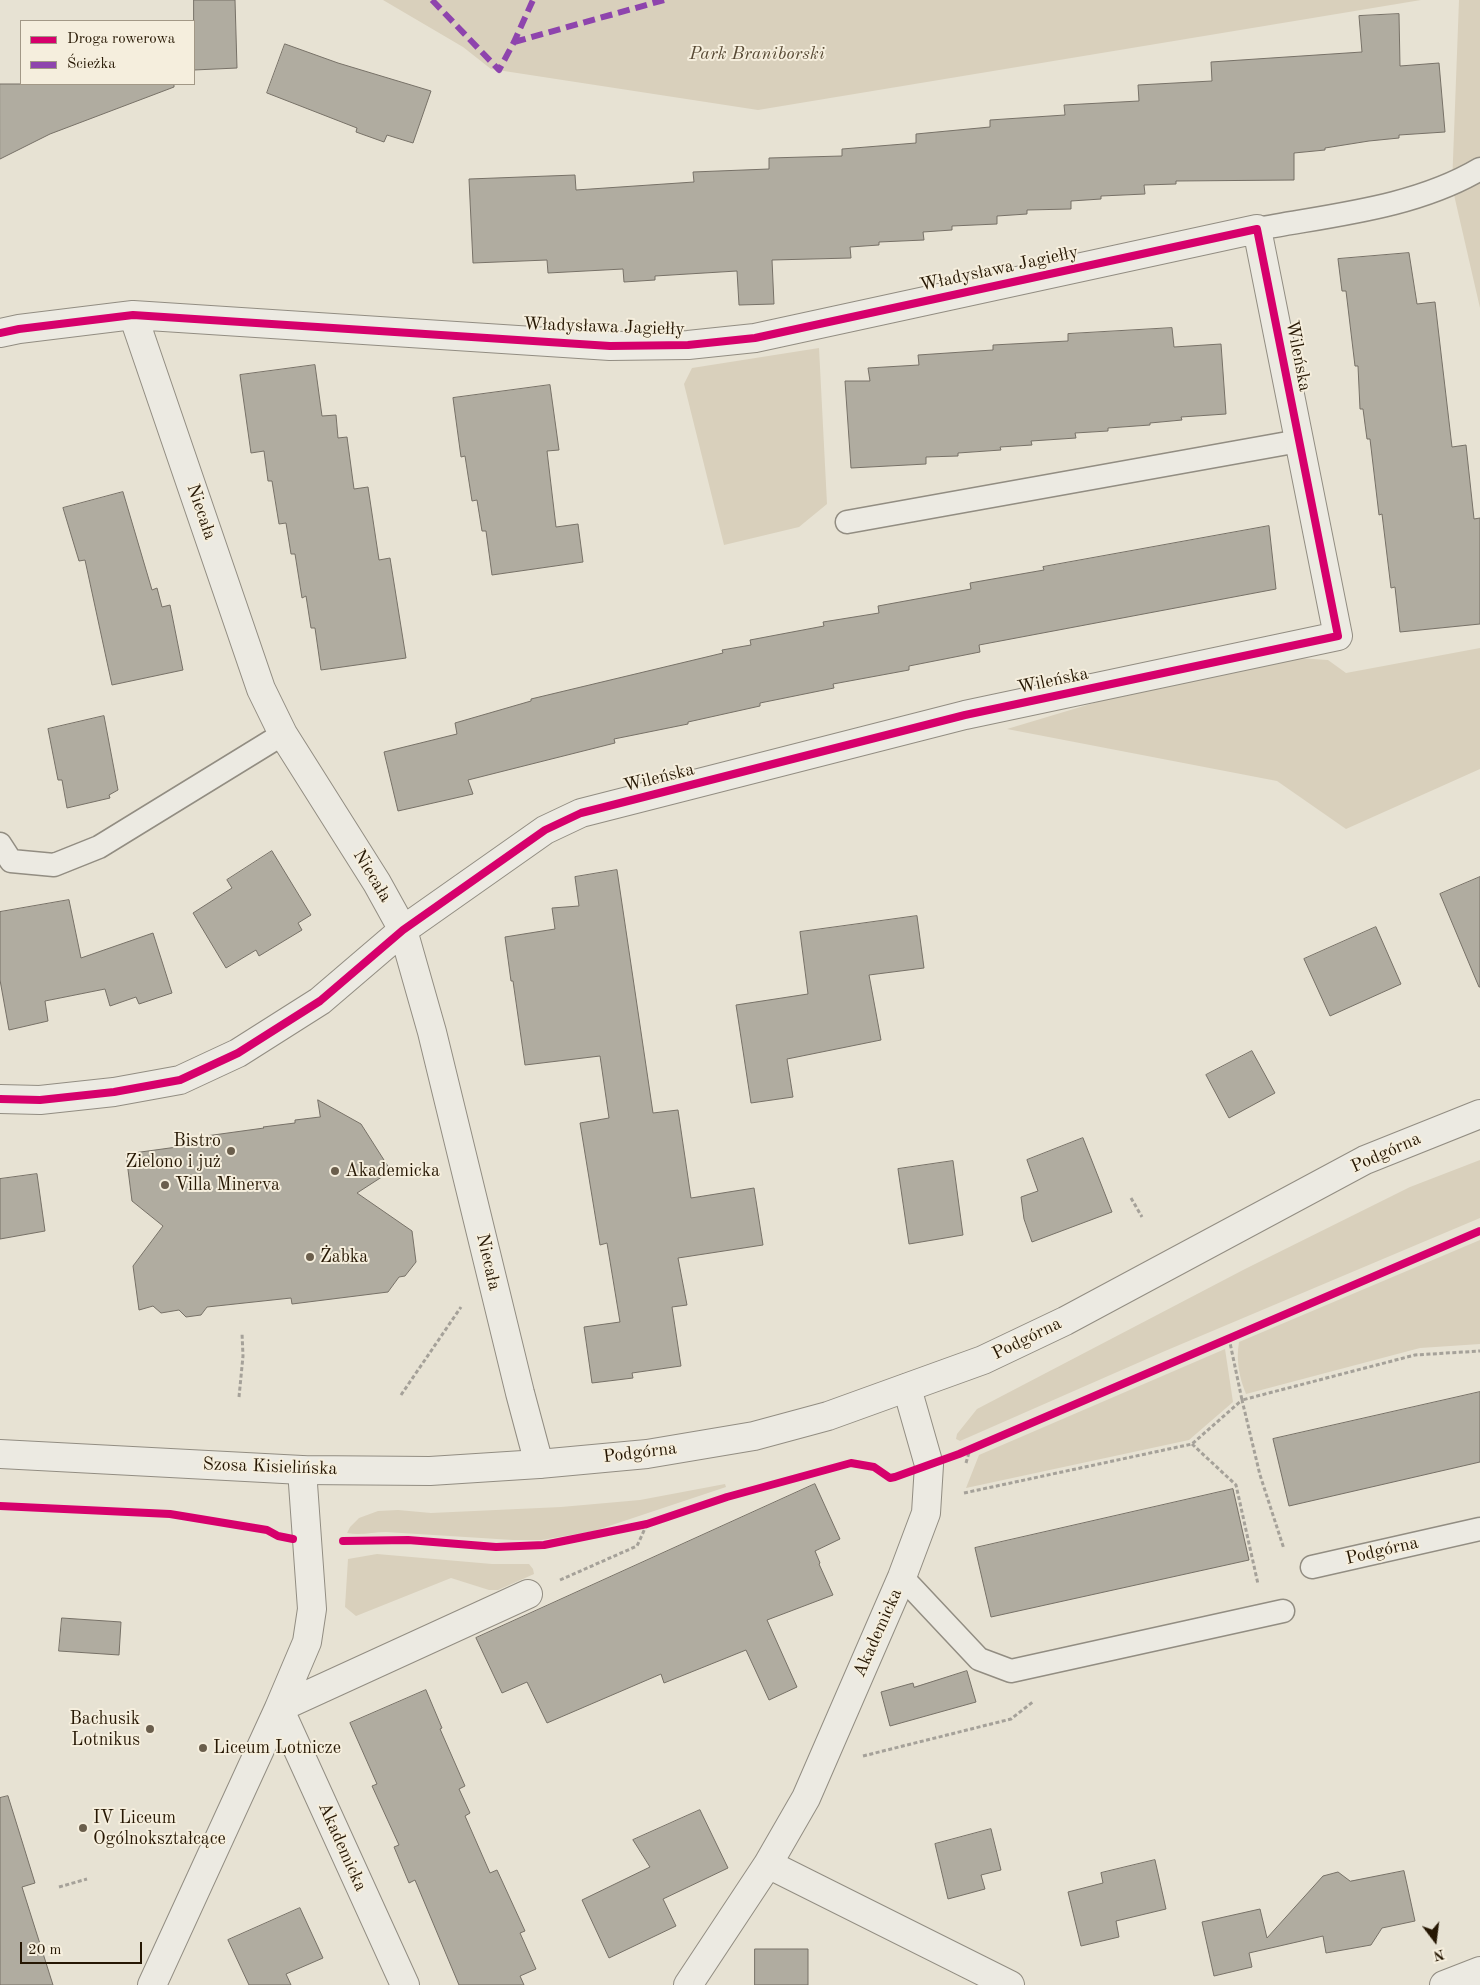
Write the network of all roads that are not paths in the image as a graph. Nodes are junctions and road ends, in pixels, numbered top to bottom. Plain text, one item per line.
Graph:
1 (1480, 169) edge
2 (1257, 229) junction
3 (134, 315) junction
4 (0, 333) edge
5 (1299, 441) junction
6 (847, 522) dead end
7 (283, 734) junction
8 (0, 844) edge
9 (403, 930) junction
10 (0, 1099) edge
11 (1480, 1114) edge
12 (907, 1388) junction
13 (0, 1454) edge
14 (539, 1464) junction
15 (302, 1470) junction
16 (1480, 1528) edge
17 (1312, 1567) dead end
18 (902, 1577) junction
19 (528, 1594) road end
20 (1274, 1613) road end
21 (279, 1708) junction
22 (768, 1864) junction
23 (1480, 1971) edge
24 (152, 1985) edge
25 (405, 1985) edge
26 (688, 1985) edge
27 (1010, 1985) edge
28 (1444, 1985) edge

1 - 2 lane, Władysława Jagiełły
2 - 3 street, Władysława Jagiełły
2 - 5 street, Wileńska
3 - 4 street, Władysława Jagiełły
3 - 7 street, Niecała
5 - 6 lane
5 - 9 street, Wileńska
7 - 8 lane
7 - 9 street, Niecała
9 - 10 street
9 - 14 street, Niecała
11 - 12 street, Podgórna
12 - 14 street, Podgórna
12 - 18 street, Akademicka
13 - 15 street, Szosa Kisielińska
14 - 15 street, Szosa Kisielińska
15 - 21 street
16 - 17 lane, Podgórna
18 - 20 lane
18 - 22 street, Akademicka
19 - 21 street
21 - 24 street
21 - 25 street, Akademicka
22 - 26 street, Akademicka
22 - 27 street
23 - 28 street

